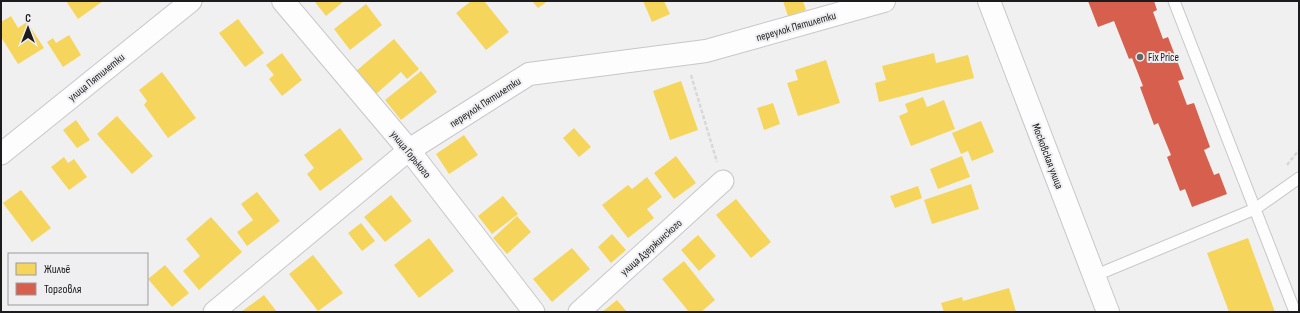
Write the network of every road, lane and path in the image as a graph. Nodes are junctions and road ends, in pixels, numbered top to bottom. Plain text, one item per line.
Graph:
1 (191, 1) edge
2 (283, 1) edge
3 (884, 1) edge
4 (989, 1) edge
5 (1174, 1) edge
6 (685, 54) junction
7 (409, 150) junction
8 (1, 154) edge
9 (1299, 178) edge
10 (723, 181) joint
11 (1255, 209) junction
12 (1094, 276) junction
13 (214, 312) edge
14 (534, 312) edge
15 (579, 312) edge
16 (1108, 312) edge
17 (1295, 312) edge

1 - 8 street, улица Пятилетки
2 - 7 street, улица Горького
3 - 6 street, переулок Пятилетки
4 - 12 street, Московская улица
5 - 11 lane
6 - 7 street, переулок Пятилетки
6 - 10 path
7 - 13 street, переулок Пятилетки
7 - 14 street, улица Горького
9 - 11 lane
10 - 15 street, улица Дзержинского
11 - 12 lane
11 - 17 lane
12 - 16 street, Московская улица

